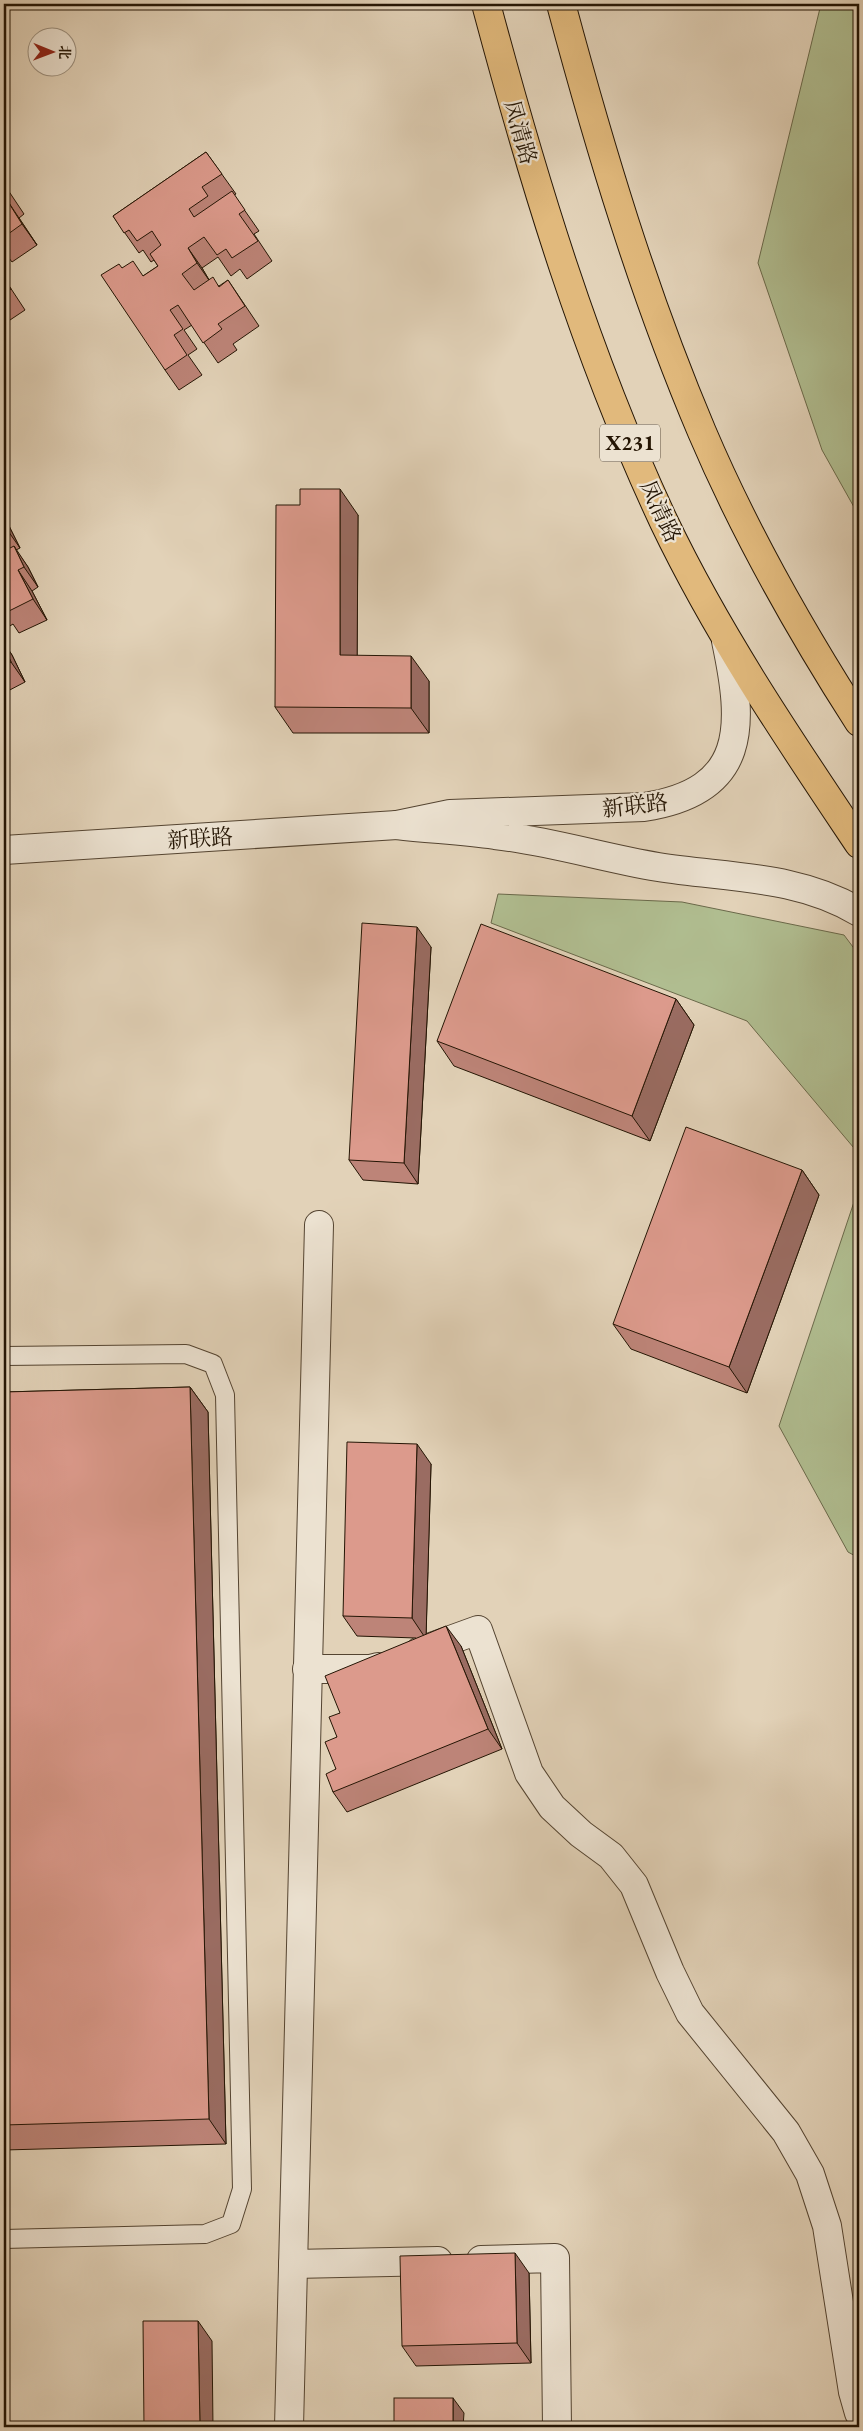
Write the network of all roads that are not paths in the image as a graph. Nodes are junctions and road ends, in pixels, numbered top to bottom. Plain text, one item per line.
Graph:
1 (486, 4) edge
2 (561, 4) edge
3 (724, 632) junction
4 (859, 722) edge
5 (397, 825) junction
6 (859, 844) edge
7 (4, 850) edge
8 (859, 912) edge
9 (319, 1225) dead end
10 (4, 1356) edge
11 (307, 1669) junction
12 (4, 2239) edge
13 (293, 2264) junction
14 (859, 2413) edge
15 (289, 2427) edge
16 (557, 2427) edge

1 - 3 main road, 凤清路 / X231
2 - 4 main road
3 - 5 street, 新联路
3 - 6 main road, 凤清路 / X231
5 - 7 street, 新联路
5 - 8 street, 新联路
9 - 11 street
10 - 12 lane
11 - 13 street
11 - 14 street
13 - 15 street
13 - 16 street

